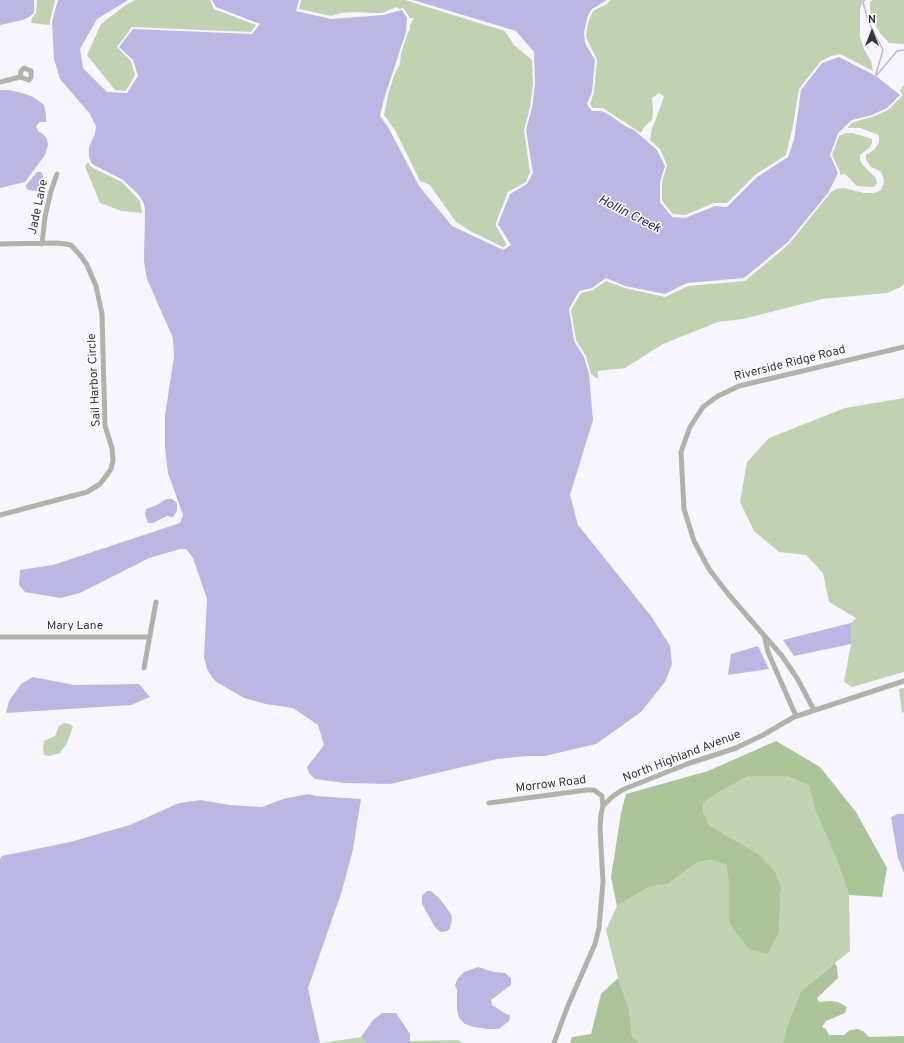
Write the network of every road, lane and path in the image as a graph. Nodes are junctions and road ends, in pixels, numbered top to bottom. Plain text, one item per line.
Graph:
1 (20, 76) dead end
2 (0, 82) edge
3 (57, 174) dead end
4 (0, 244) edge
5 (42, 244) junction
6 (904, 347) edge
7 (0, 515) edge
8 (156, 602) dead end
9 (764, 634) junction
10 (0, 637) edge
11 (150, 637) junction
12 (144, 668) dead end
13 (904, 681) edge
14 (814, 710) junction
15 (796, 716) junction
16 (489, 803) dead end
17 (604, 806) junction
18 (554, 1043) edge

1 - 2 street
3 - 5 street, Jade Lane
4 - 5 street, Sail Harbor Circle
5 - 7 street, Sail Harbor Circle
6 - 9 street, Riverside Ridge Road
8 - 11 street
9 - 14 street, Riverside Ridge Road
9 - 15 street, Riverside Ridge Road
10 - 11 street, Mary Lane
11 - 12 street
13 - 14 street, North Highland Avenue
14 - 15 street, North Highland Avenue
15 - 17 street, North Highland Avenue
16 - 17 street, Morrow Road
17 - 18 street

